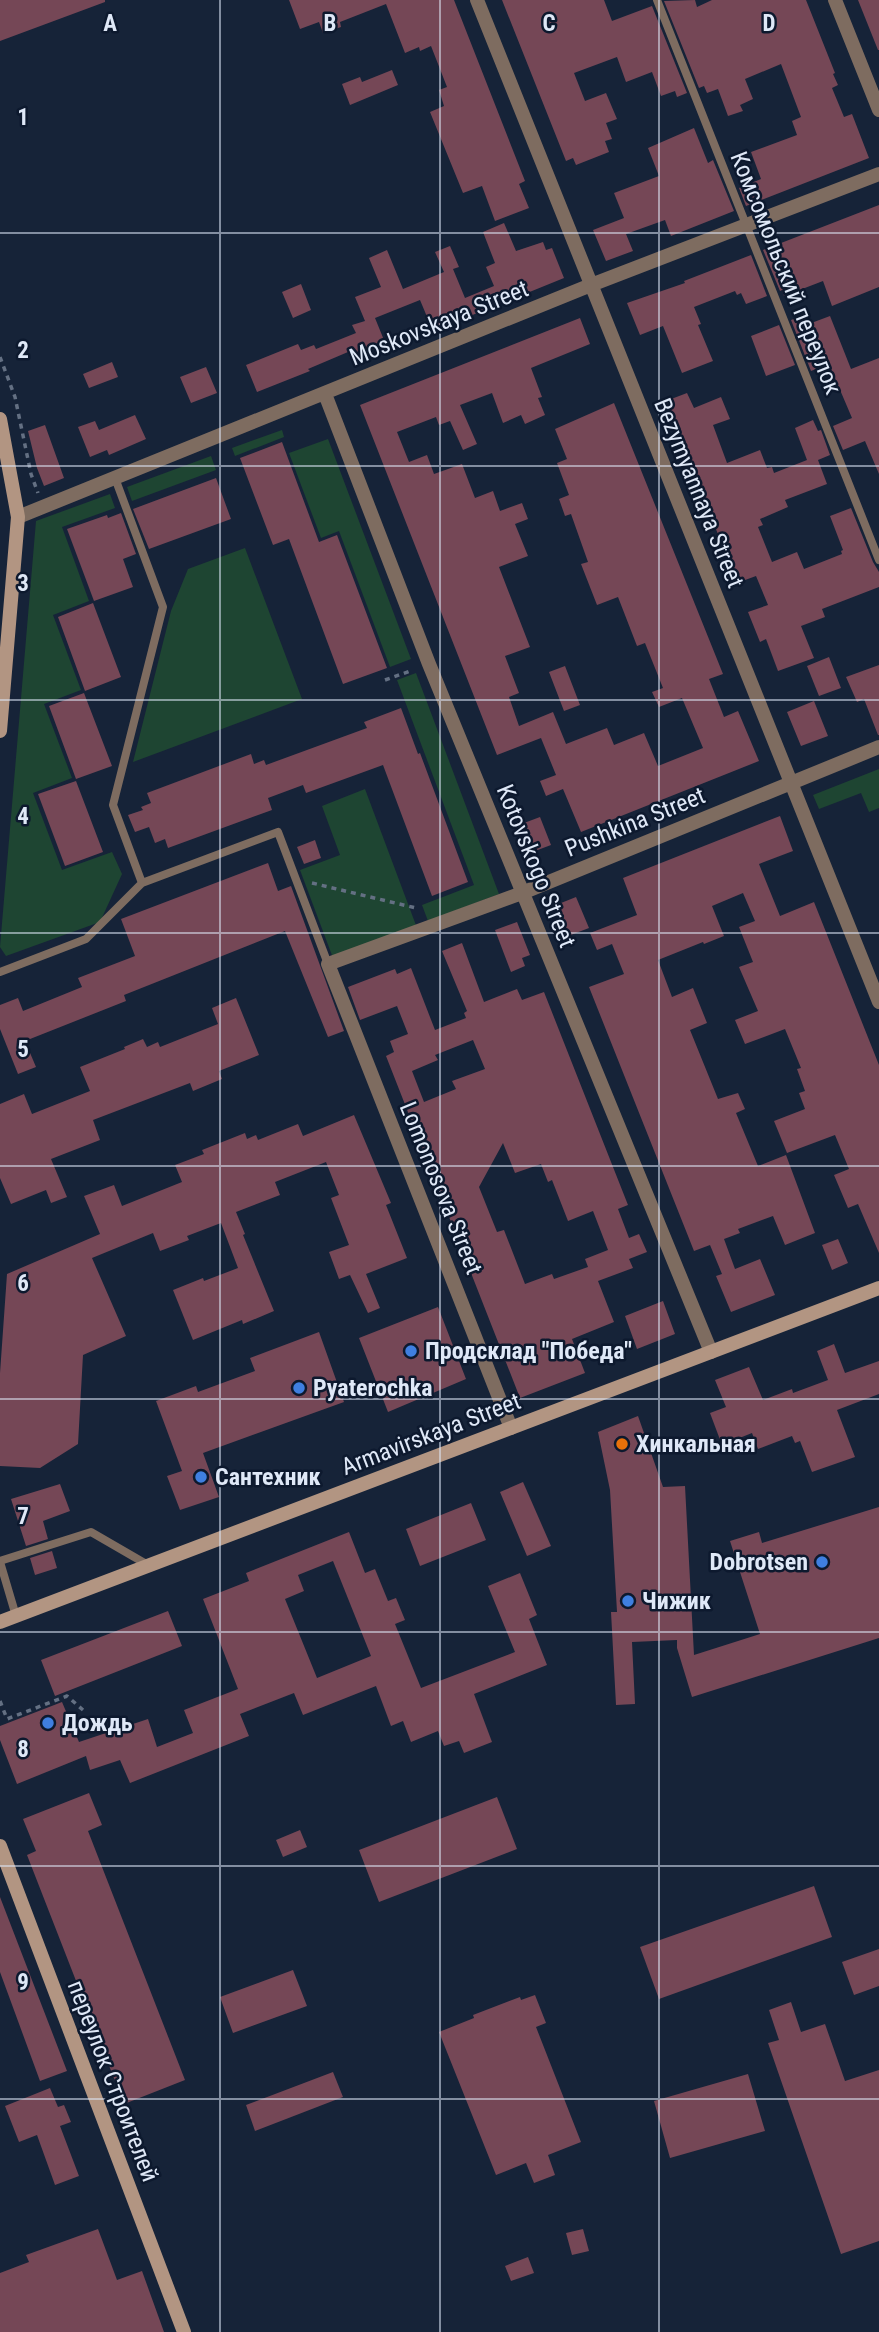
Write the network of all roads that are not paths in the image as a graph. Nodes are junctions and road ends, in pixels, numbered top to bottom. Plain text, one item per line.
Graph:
1 (477, 0) edge
2 (657, 0) edge
3 (835, 0) edge
4 (879, 110) edge
5 (879, 174) edge
6 (746, 224) junction
7 (591, 285) junction
8 (325, 394) junction
9 (0, 419) edge
10 (115, 478) junction
11 (18, 517) junction
12 (879, 560) edge
13 (0, 731) edge
14 (879, 747) edge
15 (791, 782) junction
16 (142, 883) junction
17 (522, 892) junction
18 (328, 964) junction
19 (0, 972) edge
20 (879, 1002) edge
21 (879, 1287) edge
22 (711, 1352) junction
23 (511, 1428) junction
24 (0, 1562) edge
25 (150, 1566) junction
26 (16, 1616) junction
27 (0, 1622) edge
28 (0, 1846) edge
29 (184, 2332) edge

1 - 7 street, Bezymyannaya Street
2 - 6 lane, Комсомольский переулок
3 - 4 street
5 - 6 street, Moskovskaya Street
6 - 7 street, Moskovskaya Street
6 - 12 lane, Комсомольский переулок
7 - 8 street, Moskovskaya Street
7 - 15 street, Bezymyannaya Street
8 - 10 street, Moskovskaya Street
8 - 17 street, Kotovskogo Street
9 - 11 street
10 - 11 street, Moskovskaya Street
10 - 16 lane
11 - 13 street
14 - 15 street, Pushkina Street
15 - 17 street, Pushkina Street
15 - 20 street, Bezymyannaya Street
16 - 18 lane
16 - 19 lane
17 - 18 street, Pushkina Street
17 - 22 street, Kotovskogo Street
18 - 23 street, Lomonosova Street
21 - 22 street, Armavirskaya Street
22 - 23 street, Armavirskaya Street
23 - 25 street, Armavirskaya Street
24 - 25 lane
24 - 26 lane
25 - 26 street, Armavirskaya Street
26 - 27 street, Armavirskaya Street
28 - 29 street, переулок Строителей

